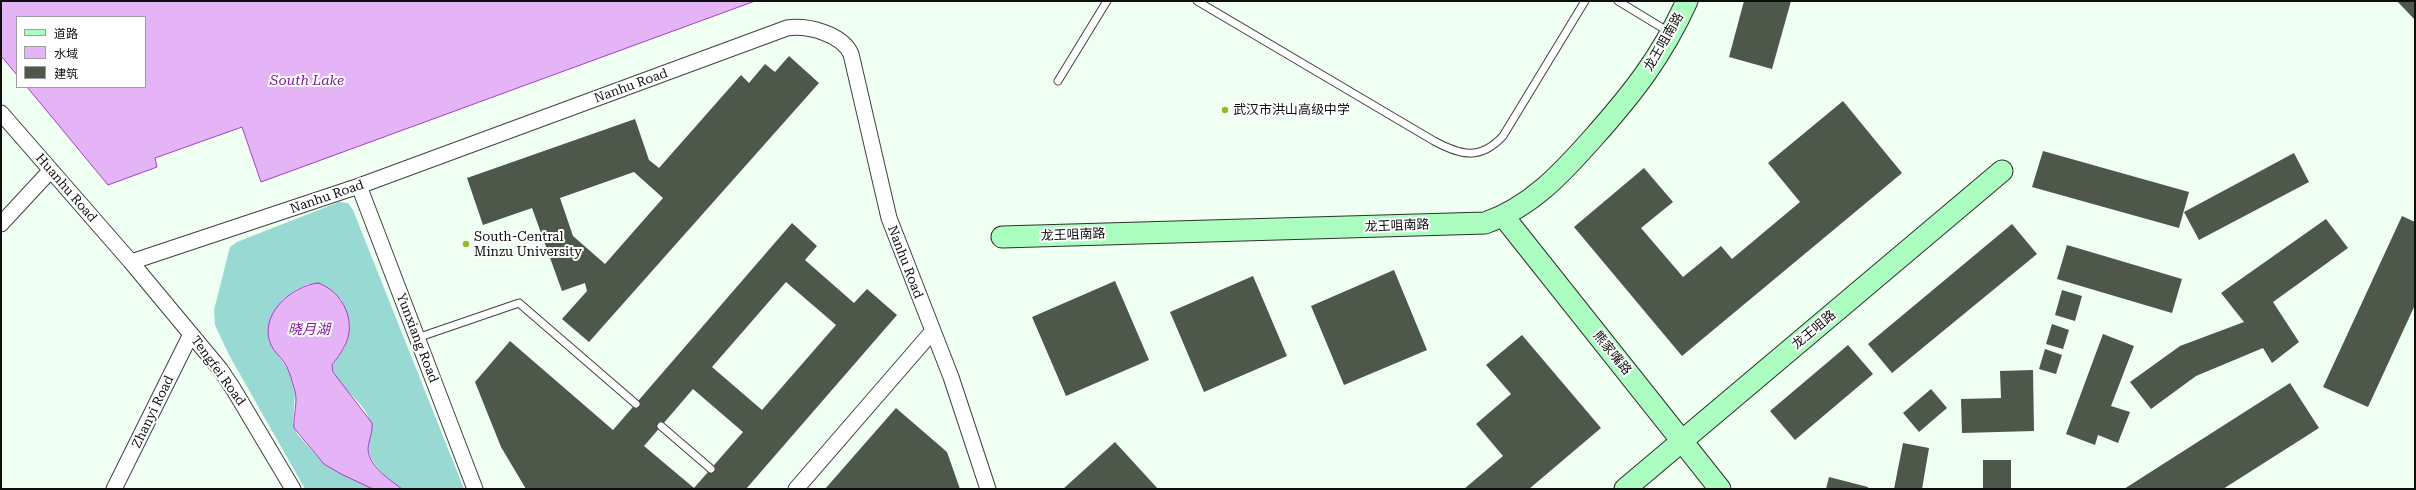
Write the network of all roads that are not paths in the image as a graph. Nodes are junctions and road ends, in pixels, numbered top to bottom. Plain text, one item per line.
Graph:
1 (1107, 1) edge
2 (1197, 1) edge
3 (1585, 1) edge
4 (1618, 1) edge
5 (1687, 1) edge
6 (1672, 34) junction
7 (1058, 81) dead end
8 (1, 113) edge
9 (51, 170) junction
10 (2002, 171) dead end
11 (359, 186) junction
12 (1504, 217) junction
13 (1, 224) edge
14 (1002, 237) dead end
15 (131, 262) junction
16 (932, 332) junction
17 (191, 334) junction
18 (417, 338) junction
19 (636, 404) dead end
20 (661, 426) dead end
21 (1682, 442) junction
22 (711, 469) dead end
23 (114, 489) edge
24 (293, 489) edge
25 (476, 489) edge
26 (796, 489) edge
27 (988, 489) edge
28 (1625, 489) edge
29 (1720, 489) edge

1 - 7 lane
2 - 3 lane
4 - 6 lane
5 - 6 street, 龙王咀南路
6 - 12 street, 龙王咀南路
8 - 9 street, Huanhu Road
9 - 13 street
9 - 15 street, Huanhu Road
10 - 21 street, 龙王咀路
11 - 15 street, Nanhu Road
11 - 16 street, Nanhu Road
11 - 18 street, Yunxiang Road
12 - 14 street, 龙王咀南路
12 - 21 street, 熊家嘴路
15 - 17 street, Tengfei Road
16 - 26 street
16 - 27 street, Nanhu Road
17 - 23 street, Zhanyi Road
17 - 24 street, Tengfei Road
18 - 19 lane
18 - 25 street, Yunxiang Road
20 - 22 lane
21 - 28 street, 龙王咀路
21 - 29 street, 熊家嘴路

